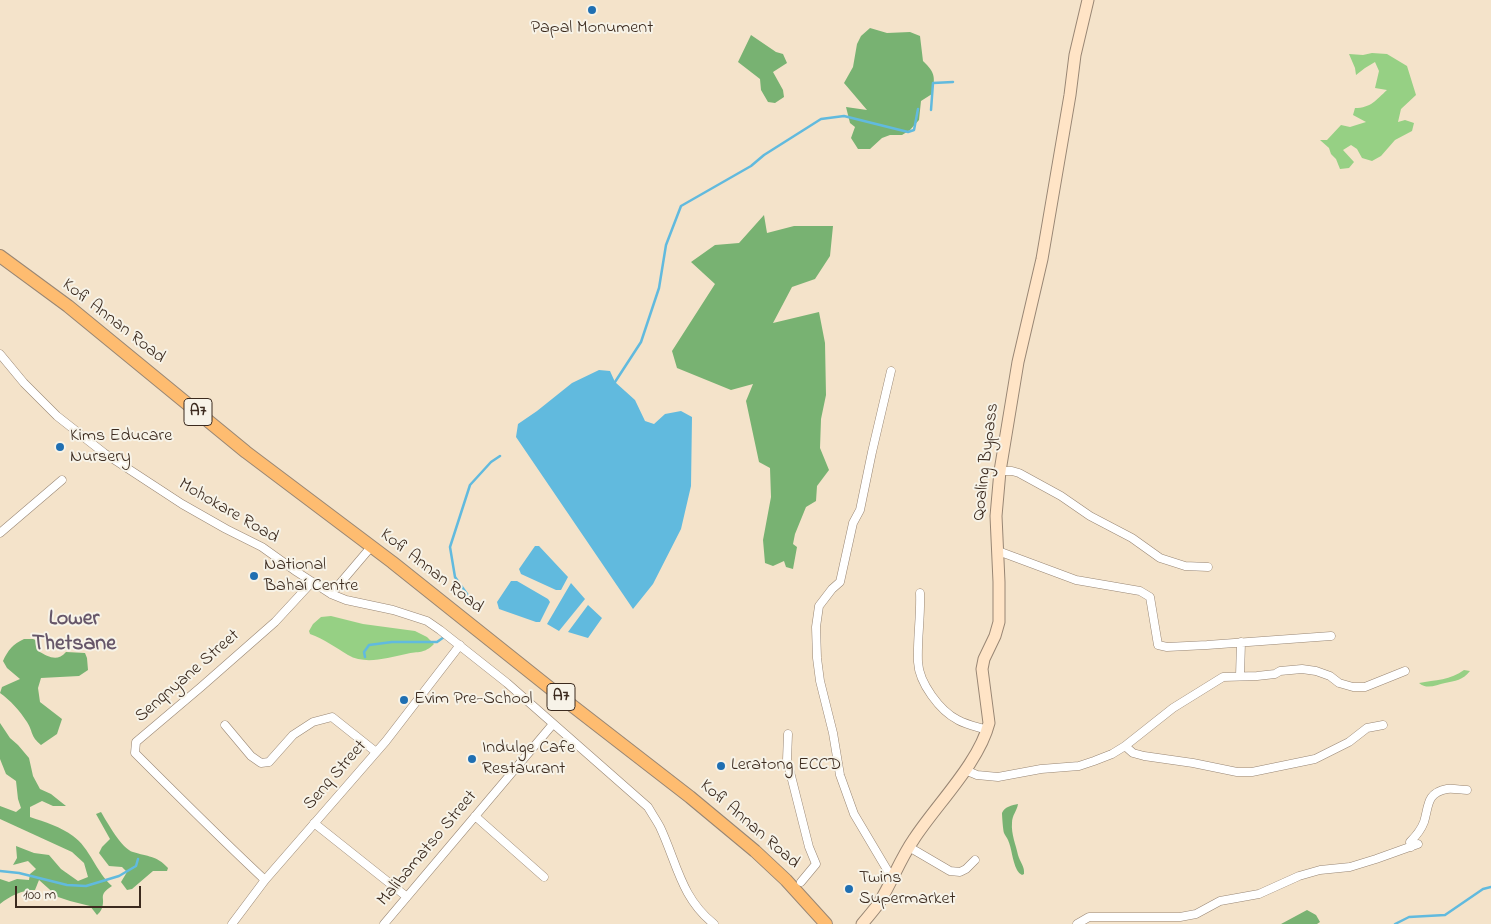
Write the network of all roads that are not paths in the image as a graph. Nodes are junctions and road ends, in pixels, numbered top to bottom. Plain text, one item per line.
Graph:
1 (1088, 0) edge
2 (2, 256) edge
3 (0, 354) edge
4 (891, 371) dead end
5 (1000, 471) junction
6 (62, 480) dead end
7 (0, 533) edge
8 (371, 547) junction
9 (998, 551) junction
10 (1208, 567) dead end
11 (312, 582) junction
12 (920, 593) dead end
13 (331, 594) junction
14 (1330, 636) dead end
15 (1241, 642) junction
16 (460, 645) junction
17 (1405, 671) dead end
18 (1240, 676) junction
19 (553, 724) junction
20 (225, 725) dead end
21 (1383, 725) dead end
22 (987, 730) junction
23 (788, 734) dead end
24 (1125, 746) junction
25 (376, 752) junction
26 (965, 770) junction
27 (1467, 790) dead end
28 (476, 816) junction
29 (314, 823) junction
30 (909, 847) junction
31 (975, 860) dead end
32 (544, 877) dead end
33 (892, 878) junction
34 (265, 880) junction
35 (801, 882) dead end
36 (406, 897) junction
37 (822, 922) edge
38 (232, 924) edge
39 (384, 924) edge
40 (714, 924) edge
41 (862, 924) edge
42 (1076, 924) edge

1 - 5 main road, Qoaling Bypass
2 - 8 main road, Kofi Annan Road / A7
3 - 11 street, Mohokare Road
4 - 33 street
5 - 9 main road, Qoaling Bypass
5 - 10 street
6 - 7 street
8 - 13 street
8 - 37 main road, Kofi Annan Road / A7
9 - 15 street
9 - 22 main road, Qoaling Bypass
11 - 13 street, Mohokare Road
11 - 34 street, Senqnyane Street
12 - 22 street
13 - 16 street, Mohokare Road
14 - 15 street
15 - 18 street
16 - 19 street, Mohokare Road
16 - 25 street, Senq Street
17 - 18 street
18 - 24 street
19 - 28 street, Malibamatso Street
19 - 40 street, Mohokare Road
20 - 25 street
21 - 24 street
22 - 26 main road, Qoaling Bypass
23 - 35 street
24 - 26 street
25 - 29 street, Senq Street
26 - 30 main road, Qoaling Bypass
27 - 42 street
28 - 32 street
28 - 36 street, Malibamatso Street
29 - 34 street, Senq Street
29 - 36 street
30 - 31 street
30 - 33 main road, Qoaling Bypass
33 - 41 main road, Qoaling Bypass
34 - 38 street, Senq Street
36 - 39 street, Malibamatso Street

